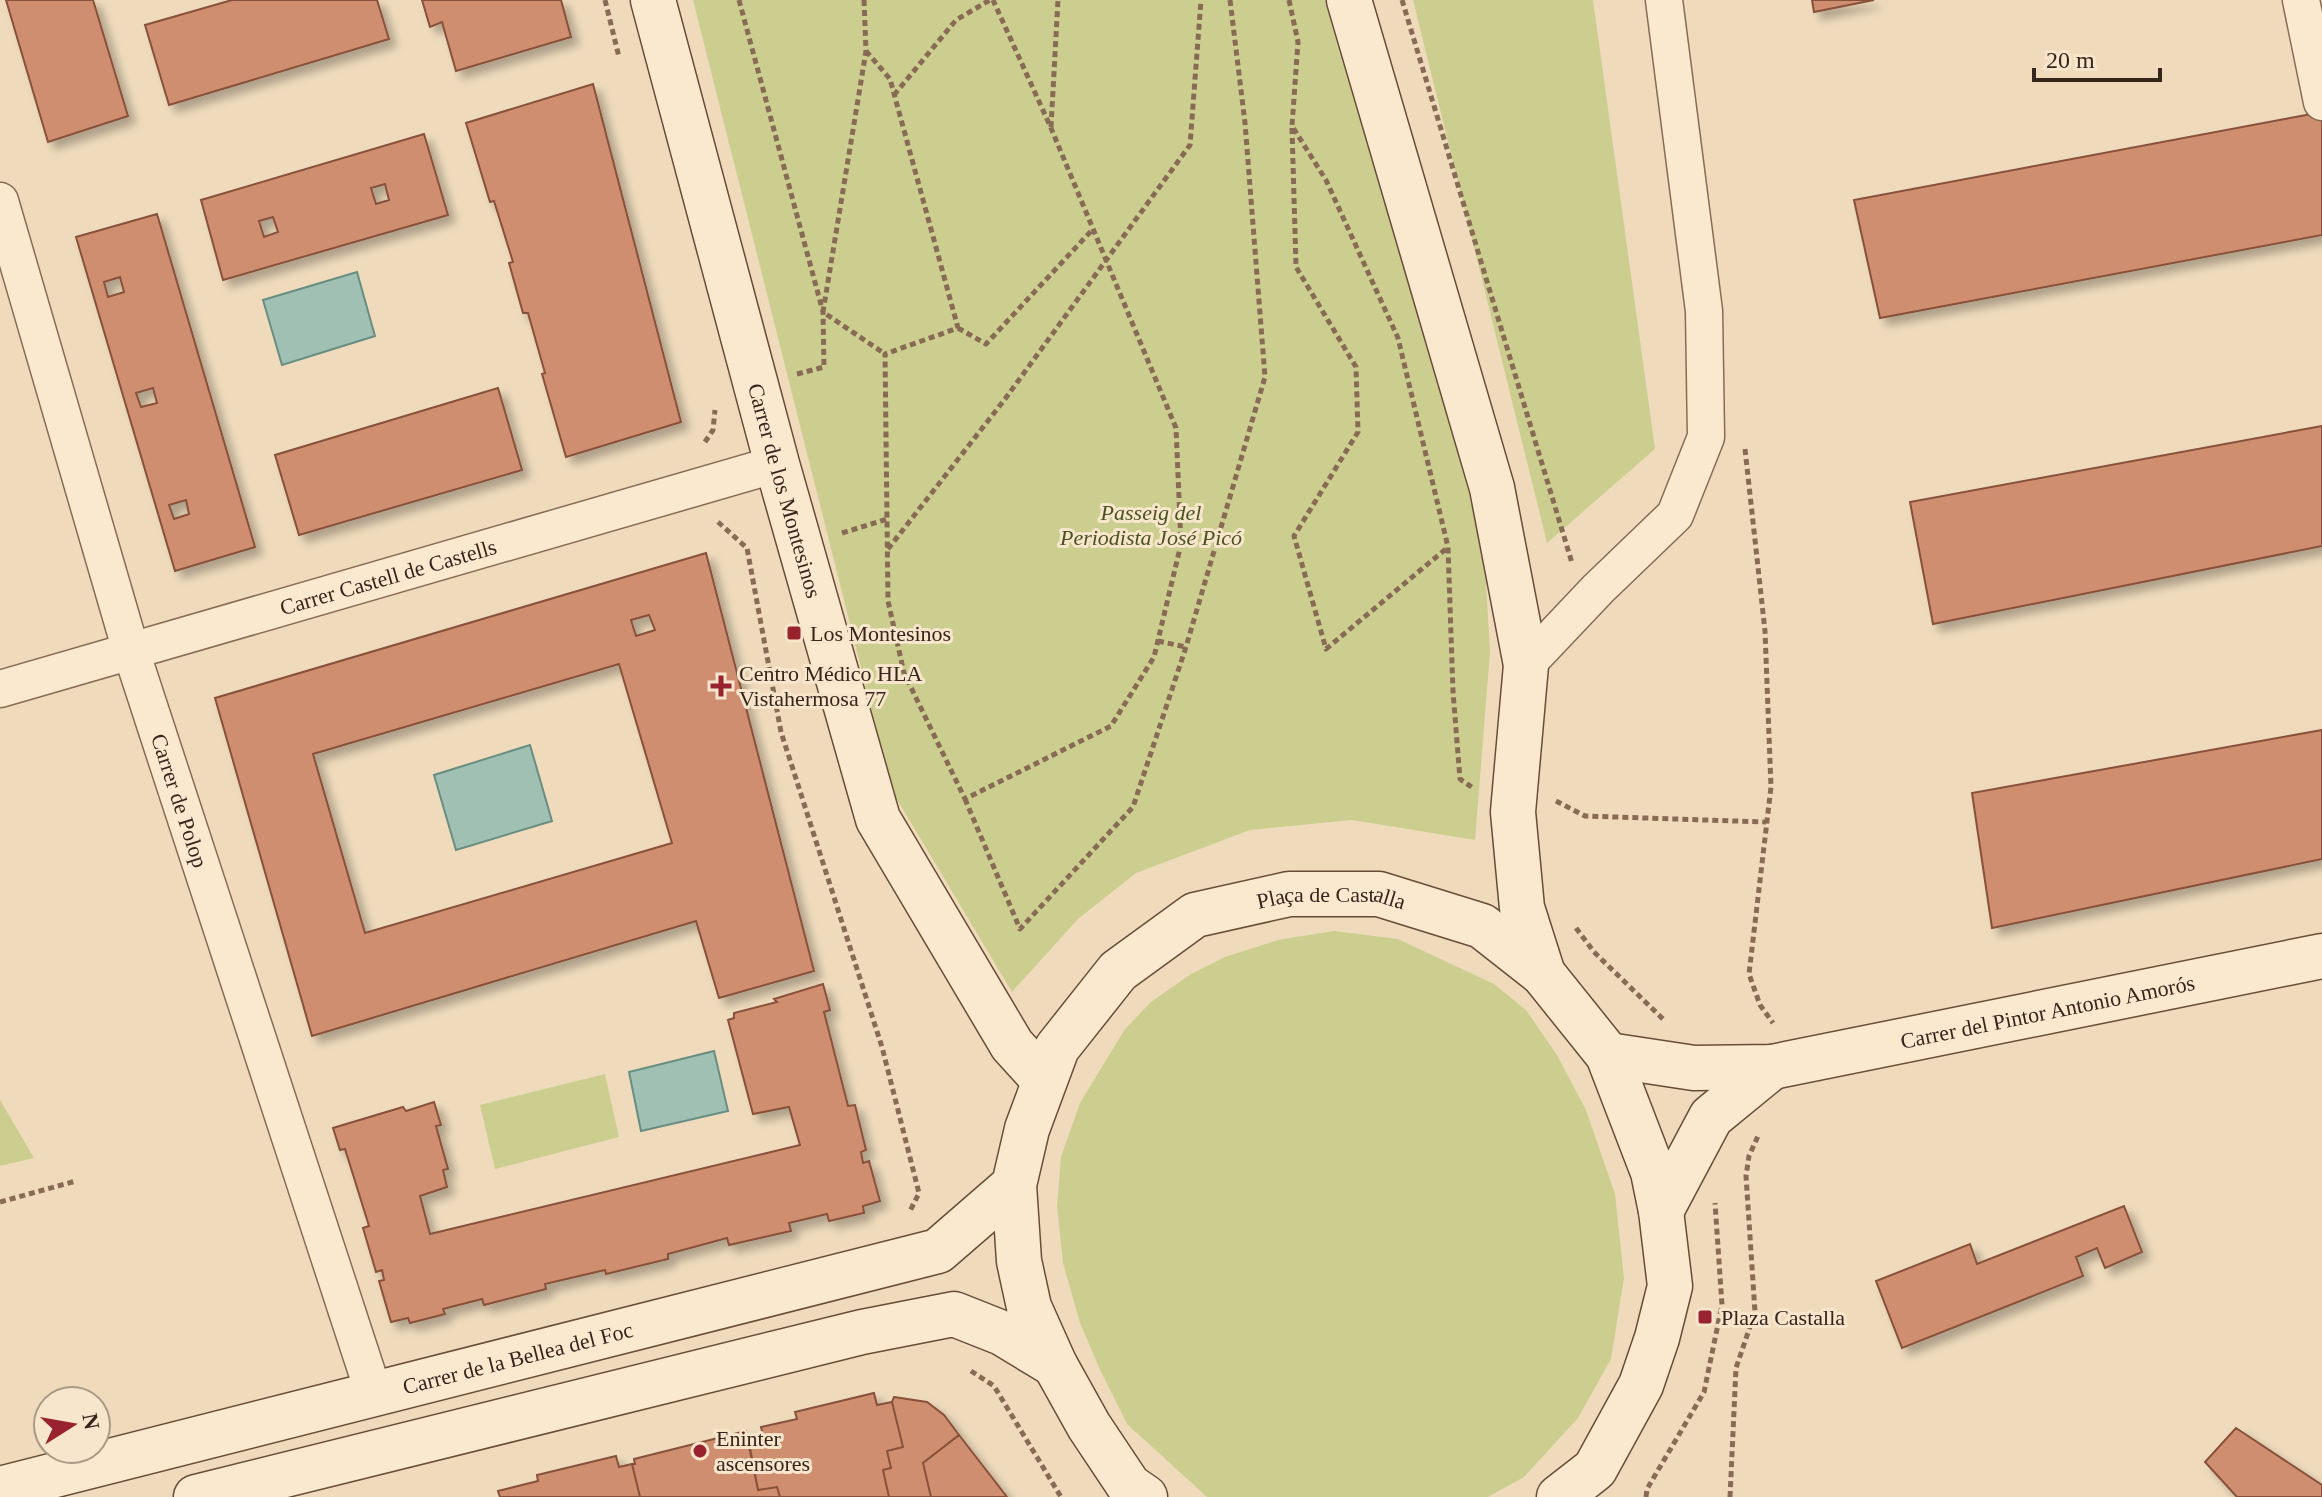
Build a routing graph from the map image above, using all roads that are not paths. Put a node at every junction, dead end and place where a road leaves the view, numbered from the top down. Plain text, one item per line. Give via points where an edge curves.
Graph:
1 (653, 0) edge
2 (1349, 0) edge
3 (1664, 0) edge
4 (2301, 0) edge
5 (2322, 102) edge
6 (0, 201) edge
7 (777, 464) junction
8 (131, 651) junction
9 (1526, 665) junction
10 (0, 689) edge
11 (2322, 956) edge
12 (1543, 974) junction
13 (1608, 1055) junction
14 (1779, 1066) junction
15 (1043, 1079) junction
16 (1014, 1185) junction
17 (1661, 1211) junction
18 (1055, 1365) junction
19 (374, 1394) junction
20 (1594, 1483) edge
21 (0, 1489) edge
22 (1135, 1493) edge
23 (200, 1497) edge
24 (1559, 1497) edge

1 - 7 main road, Carrer de los Montesinos
2 - 9 main road via 1492,488
3 - 9 street via 1704,311 1706,437 1675,515
4 - 5 street
6 - 8 street, Carrer de Polop
7 - 8 street, Carrer Castell de Castells
7 - 15 main road, Carrer de los Montesinos via 878,819 1012,1045
8 - 10 street, Carrer Castell de Castells
8 - 19 street, Carrer de Polop
9 - 12 main road via 1513,812 1522,908
11 - 14 main road, Carrer del Pintor Antonio Amorós
12 - 13 main road, Plaça de Castalla
12 - 15 main road, Plaça de Castalla via 1482,926 1379,894 1289,894 1195,915 1118,971 1057,1048
13 - 14 main road, Carrer del Pintor Antonio Amorós via 1694,1068
13 - 17 main road, Plaça de Castalla via 1653,1172
14 - 17 main road, Carrer del Pintor Antonio Amorós via 1711,1117
15 - 16 main road, Plaça de Castalla
16 - 18 main road, Plaça de Castalla via 1019,1261 1029,1307
16 - 19 main road, Carrer de la Bellea del Foc via 938,1251
17 - 20 main road, Plaça de Castalla via 1670,1286 1641,1385
18 - 22 main road, Plaça de Castalla
18 - 23 main road via 1002,1333 954,1314 862,1332
19 - 21 main road, Carrer de la Bellea del Foc
20 - 24 main road, Plaça de Castalla

